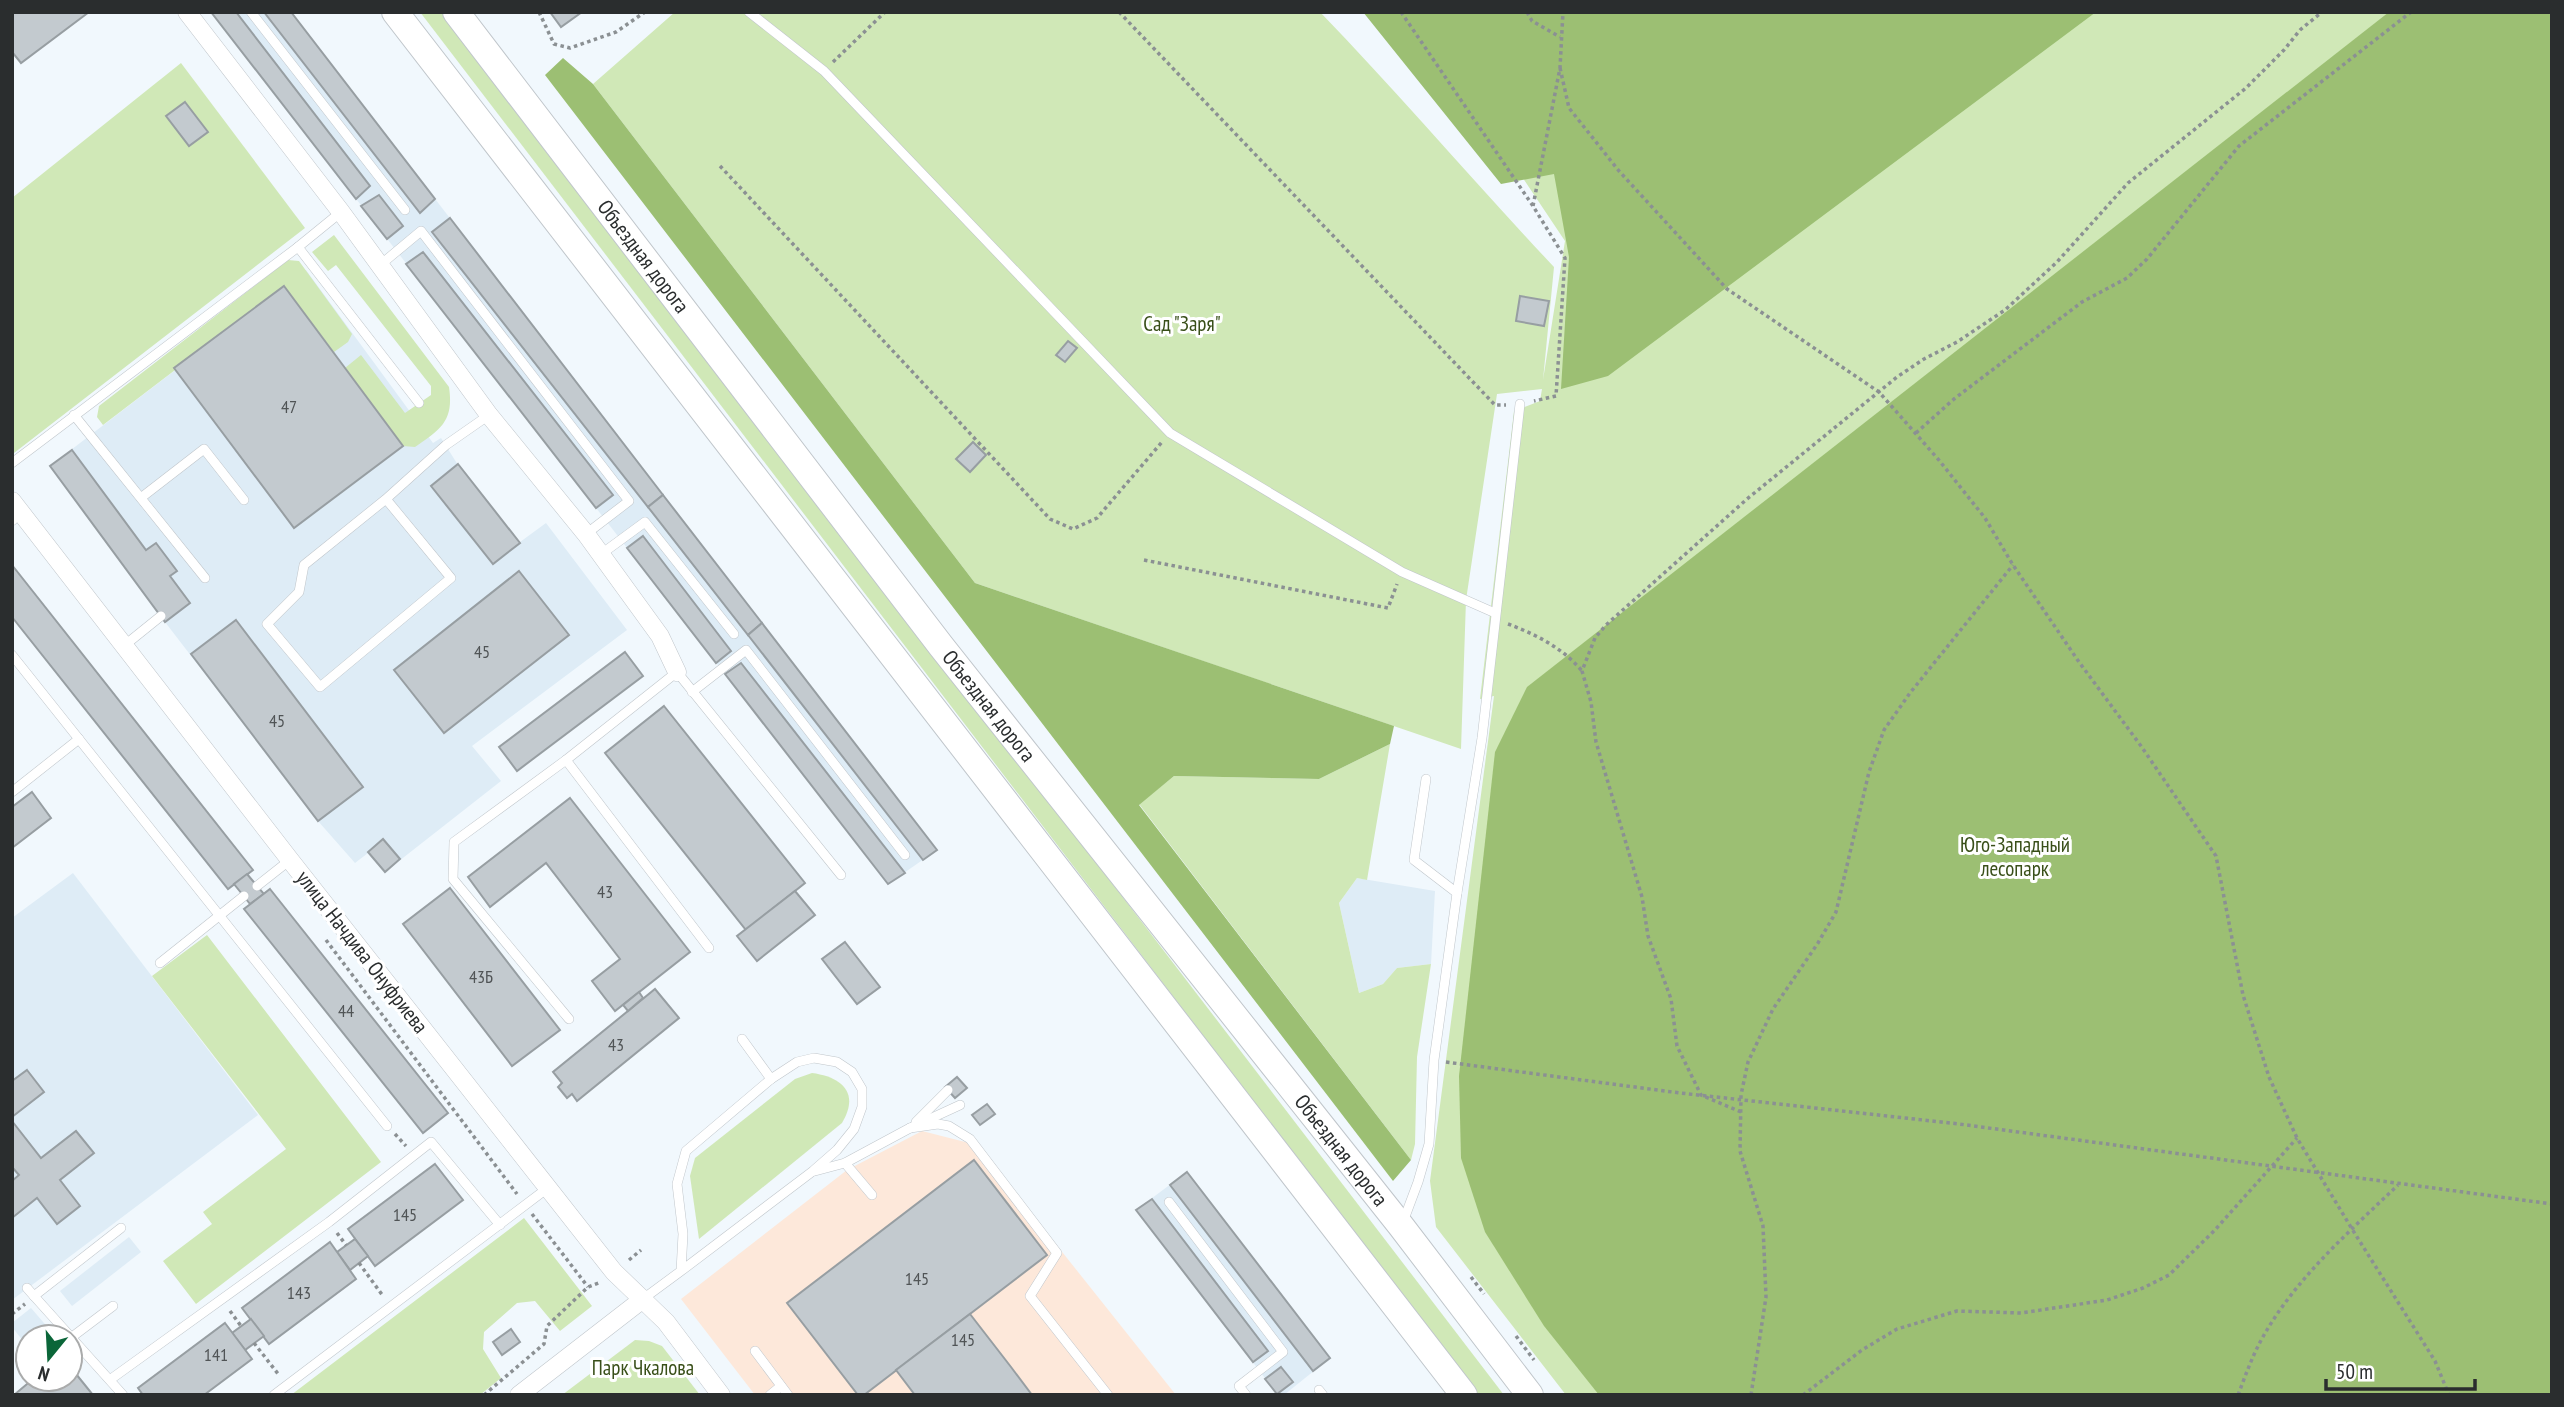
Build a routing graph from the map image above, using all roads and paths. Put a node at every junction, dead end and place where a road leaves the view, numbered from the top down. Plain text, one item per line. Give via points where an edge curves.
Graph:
1 (187, 12) edge
2 (251, 12) edge
3 (395, 12) edge
4 (456, 12) edge
5 (540, 12) edge
6 (645, 12) edge
7 (750, 12) edge
8 (885, 12) edge
9 (1119, 12) edge
10 (1401, 12) edge
11 (1527, 12) edge
12 (1563, 12) edge
13 (2322, 12) edge
14 (2411, 12) edge
15 (1560, 37) junction
16 (1560, 68) junction
17 (824, 71) junction
18 (720, 166) dead end
19 (1533, 206) junction
20 (405, 210) dead end
21 (341, 212) junction
22 (298, 247) junction
23 (379, 266) junction
24 (1879, 392) junction
25 (419, 403) dead end
26 (1520, 404) junction
27 (74, 415) junction
28 (489, 415) junction
29 (1170, 433) junction
30 (1916, 433) junction
31 (12, 463) edge
32 (142, 497) junction
33 (386, 499) junction
34 (12, 500) edge
35 (244, 500) dead end
36 (586, 534) junction
37 (600, 555) junction
38 (1144, 560) dead end
39 (2013, 565) junction
40 (1402, 572) junction
41 (205, 578) dead end
42 (1495, 613) junction
43 (161, 616) dead end
44 (734, 634) dead end
45 (125, 645) junction
46 (12, 655) edge
47 (1582, 671) junction
48 (677, 672) junction
49 (692, 692) junction
50 (79, 738) junction
51 (566, 760) junction
52 (1426, 779) dead end
53 (12, 792) edge
54 (905, 855) dead end
55 (290, 860) junction
56 (841, 875) dead end
57 (257, 886) dead end
58 (1457, 893) junction
59 (244, 896) dead end
60 (220, 916) junction
61 (709, 948) dead end
62 (160, 964) dead end
63 (569, 1019) dead end
64 (742, 1039) dead end
65 (1434, 1060) junction
66 (771, 1079) junction
67 (948, 1090) dead end
68 (1702, 1096) junction
69 (1741, 1100) junction
70 (960, 1105) dead end
71 (1741, 1112) junction
72 (387, 1126) joint
73 (910, 1128) junction
74 (2297, 1138) junction
75 (415, 1156) junction
76 (845, 1163) junction
77 (2269, 1167) junction
78 (813, 1171) junction
79 (2318, 1174) junction
80 (2399, 1184) junction
81 (549, 1187) junction
82 (872, 1195) dead end
83 (1169, 1202) dead end
84 (2552, 1204) edge
85 (525, 1206) junction
86 (500, 1225) junction
87 (1401, 1226) junction
88 (121, 1228) dead end
89 (2352, 1229) junction
90 (359, 1263) dead end
91 (681, 1271) junction
92 (596, 1286) dead end
93 (27, 1287) dead end
94 (588, 1287) junction
95 (34, 1296) junction
96 (643, 1299) junction
97 (222, 1300) junction
98 (113, 1306) dead end
99 (390, 1307) junction
100 (59, 1323) edge
101 (241, 1326) dead end
102 (84, 1328) edge
103 (254, 1343) dead end
104 (84, 1350) edge
105 (755, 1351) dead end
106 (111, 1380) junction
107 (287, 1385) junction
108 (781, 1386) junction
109 (123, 1395) edge
110 (274, 1395) edge
111 (484, 1395) edge
112 (519, 1395) edge
113 (721, 1395) edge
114 (770, 1395) edge
115 (788, 1395) edge
116 (1108, 1395) edge
117 (1246, 1395) edge
118 (1464, 1395) edge
119 (1530, 1395) edge
120 (1751, 1395) edge
121 (1803, 1395) edge
122 (2238, 1395) edge
123 (2449, 1395) edge

1 - 21 street
2 - 20 lane
3 - 118 main road
4 - 87 main road, Объездная дорога via 940,646
5 - 6 path via 554,44 570,48 616,32
7 - 17 lane
8 - 17 path
9 - 26 path via 1495,405
10 - 19 path
11 - 15 path via 1532,21
12 - 15 path
13 - 24 path via 2246,88 2128,183 2057,262 2006,310
14 - 30 path via 2239,146 2127,278 2082,302
15 - 16 path
16 - 19 path
16 - 24 path via 1569,108 1619,171 1727,289
17 - 29 lane
18 - 29 path via 1050,519 1073,529 1097,518
19 - 26 path via 1565,258 1556,396
21 - 22 lane
21 - 23 street
22 - 25 lane
22 - 27 lane
23 - 28 street
23 - 36 lane via 421,231 629,501
24 - 30 path
24 - 47 path via 1747,499 1606,625 1591,645
26 - 42 lane
27 - 31 lane
27 - 32 lane
28 - 33 lane via 446,445
28 - 36 street
29 - 40 lane
30 - 39 path via 1984,518
32 - 35 lane via 204,449
32 - 41 lane
33 - 33 lane via 304,565 299,592 267,624 320,687 451,578
34 - 45 street, улица Начдива Онуфриева
36 - 37 street
37 - 44 lane via 645,523
37 - 48 street via 660,636
38 - 40 path via 1388,608
39 - 69 path via 1884,730 1869,772 1836,912 1761,1030 1748,1062
39 - 74 path via 2216,856 2242,995 2269,1077
40 - 42 lane
42 - 47 path via 1508,625 1568,655
42 - 58 lane via 1482,738
43 - 45 lane
45 - 55 street, улица Начдива Онуфриева
46 - 50 lane
47 - 68 path via 1596,741 1642,897 1648,936 1671,999 1677,1046
48 - 49 lane
48 - 51 lane
49 - 54 lane via 746,650
49 - 56 lane
50 - 53 lane
50 - 60 lane
51 - 61 lane
51 - 63 lane via 454,842 453,879
52 - 58 lane via 1414,860
55 - 57 lane
55 - 81 street, улица Начдива Онуфриева
58 - 65 lane
59 - 60 lane
60 - 62 lane
60 - 72 lane
64 - 66 lane
65 - 68 path
65 - 87 lane via 1429,1144
66 - 78 lane via 797,1062 814,1058 837,1062 852,1072 862,1089 862,1107 854,1129
66 - 91 lane via 686,1151 677,1184 683,1234
67 - 73 lane
68 - 69 path
68 - 71 path
69 - 71 path
69 - 77 path via 1959,1124
70 - 73 lane
71 - 120 path via 1740,1151 1763,1226 1766,1297
72 - 75 path
73 - 76 lane
73 - 116 lane via 949,1126 970,1139 1057,1254 1030,1296
74 - 77 path
74 - 79 path
75 - 86 lane via 431,1142
75 - 97 lane
76 - 78 lane
76 - 82 lane
77 - 79 path
77 - 121 path via 2169,1275 2143,1288 2070,1307 1956,1311 1927,1319 1897,1329 1862,1350
78 - 91 lane
79 - 80 path
79 - 89 path
80 - 84 path
80 - 89 path
81 - 85 lane
81 - 96 street, улица Начдива Онуфриева via 614,1272
83 - 117 lane via 1283,1352 1239,1386
85 - 86 lane
85 - 94 path
86 - 99 lane
87 - 119 main road, Объездная дорога
88 - 95 lane
89 - 122 path via 2276,1317 2248,1366
89 - 123 path via 2435,1361
90 - 99 path
91 - 96 lane
92 - 94 path
93 - 95 lane
94 - 111 path via 547,1326 544,1344
95 - 100 lane
96 - 112 street
96 - 113 street, улица Начдива Онуфриева
97 - 101 path
97 - 106 lane
98 - 102 lane
99 - 107 lane
103 - 107 path
104 - 106 lane
105 - 108 lane
106 - 109 lane
107 - 110 lane
108 - 114 lane
108 - 115 lane

